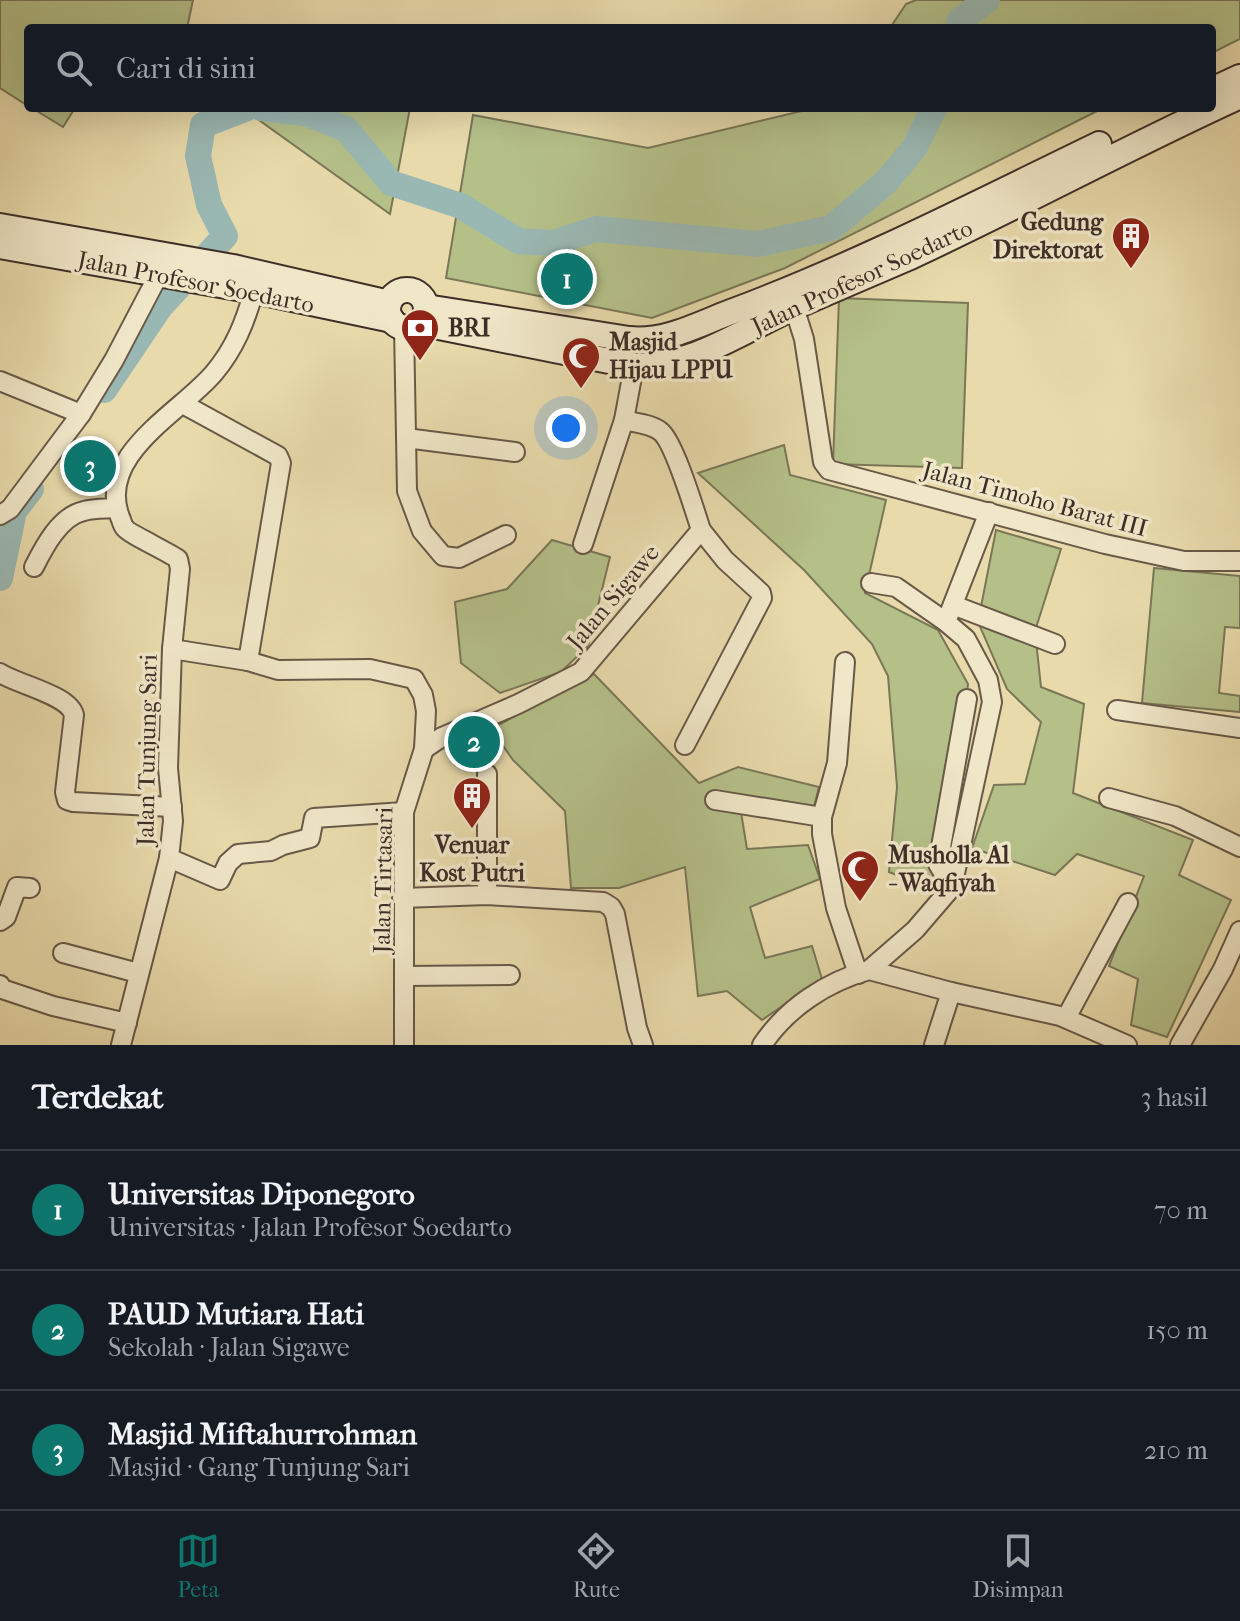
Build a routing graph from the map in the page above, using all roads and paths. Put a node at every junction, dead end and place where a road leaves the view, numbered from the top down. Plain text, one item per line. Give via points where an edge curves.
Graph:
1 (1240, 77) edge
2 (1216, 88) edge
3 (1240, 96) edge
4 (1216, 107) edge
5 (1166, 112) edge
6 (1205, 112) edge
7 (0, 226) edge
8 (0, 246) edge
9 (172, 270) junction
10 (224, 276) junction
11 (254, 291) junction
12 (794, 307) junction
13 (406, 316) junction
14 (642, 341) junction
15 (634, 366) junction
16 (0, 381) edge
17 (183, 404) junction
18 (81, 414) junction
19 (624, 420) junction
20 (406, 438) junction
21 (515, 452) dead end
22 (117, 508) junction
23 (989, 512) junction
24 (0, 515) edge
25 (701, 530) junction
26 (506, 535) dead end
27 (583, 544) dead end
28 (1240, 561) edge
29 (34, 567) dead end
30 (871, 583) dead end
31 (950, 614) junction
32 (1055, 644) dead end
33 (172, 649) junction
34 (248, 661) junction
35 (845, 662) dead end
36 (0, 673) edge
37 (967, 699) dead end
38 (1117, 710) dead end
39 (1240, 728) edge
40 (685, 745) dead end
41 (424, 749) junction
42 (487, 774) dead end
43 (1109, 798) dead end
44 (715, 800) dead end
45 (172, 807) junction
46 (404, 812) junction
47 (822, 817) junction
48 (1240, 847) edge
49 (169, 858) junction
50 (952, 887) junction
51 (30, 888) dead end
52 (487, 895) junction
53 (402, 898) junction
54 (1128, 903) dead end
55 (0, 921) edge
56 (1240, 931) edge
57 (63, 953) dead end
58 (1232, 971) edge
59 (864, 972) junction
60 (138, 973) junction
61 (0, 974) edge
62 (510, 975) dead end
63 (405, 976) junction
64 (0, 982) edge
65 (951, 992) junction
66 (1066, 1018) junction
67 (127, 1023) junction
68 (121, 1045) edge
69 (404, 1045) edge
70 (643, 1045) edge
71 (762, 1045) edge
72 (934, 1045) edge
73 (1127, 1045) edge
74 (1180, 1045) edge

1 - 2 street
3 - 4 street, Jalan Profesor Soedarto
5 - 14 street, Jalan Profesor Soedarto via 781,294
6 - 12 street, Jalan Profesor Soedarto via 909,257
7 - 9 street, Jalan Profesor Soedarto
8 - 9 street, Jalan Profesor Soedarto
9 - 10 street, Jalan Profesor Soedarto
9 - 18 street
10 - 11 street, Jalan Profesor Soedarto
10 - 13 street, Jalan Profesor Soedarto
11 - 13 street, Jalan Profesor Soedarto
11 - 17 street via 236,342
12 - 15 street, Jalan Profesor Soedarto via 695,355 661,366
12 - 23 street, Jalan Timoho Barat III via 823,462 829,470
13 - 14 street, Jalan Profesor Soedarto
13 - 15 street, Jalan Profesor Soedarto
13 - 20 street
14 - 15 street
15 - 19 street
16 - 18 street
17 - 22 street via 157,423 118,475
17 - 34 street via 278,456 281,463
18 - 24 street via 10,509
19 - 25 street via 665,436
19 - 27 street
20 - 21 street
20 - 26 street via 407,491 422,531 443,556 459,558
22 - 29 street via 75,514 50,539
22 - 33 street, Jalan Tunjung Sari via 125,529 178,559
23 - 28 street, Jalan Timoho Barat III via 1184,561
23 - 31 street
25 - 40 street via 762,598
25 - 41 street, Jalan Sigawe via 581,672
30 - 31 street via 896,587
31 - 32 street
31 - 50 street via 988,680 992,702
33 - 34 street, Jalan Tirtasari
33 - 45 street, Jalan Tunjung Sari
34 - 41 street, Jalan Tirtasari via 278,670 370,669 414,679 426,711
35 - 47 street via 837,763
36 - 45 street via 73,709 67,800
37 - 50 street via 938,864
38 - 39 street
41 - 46 street, Jalan Tirtasari
42 - 52 street
43 - 48 street via 1175,816
44 - 47 street
45 - 49 street, Jalan Tunjung Sari
46 - 49 street via 319,816 311,822 310,838 271,851 238,854 220,880
46 - 53 street, Jalan Tirtasari
47 - 59 street via 836,908
49 - 60 street, Jalan Tunjung Sari
50 - 59 street via 915,930
51 - 55 street via 17,887
52 - 53 street
52 - 70 street via 603,902 611,907
53 - 63 street, Jalan Tirtasari
54 - 66 street
56 - 58 street
57 - 60 street
58 - 74 street
59 - 65 street
59 - 71 street via 798,1005
60 - 67 street, Jalan Tunjung Sari
61 - 64 street
62 - 63 street
63 - 69 street, Jalan Tirtasari
64 - 67 street via 2,989 53,1006
65 - 66 street
65 - 72 street
66 - 73 street
67 - 68 street, Jalan Tunjung Sari

